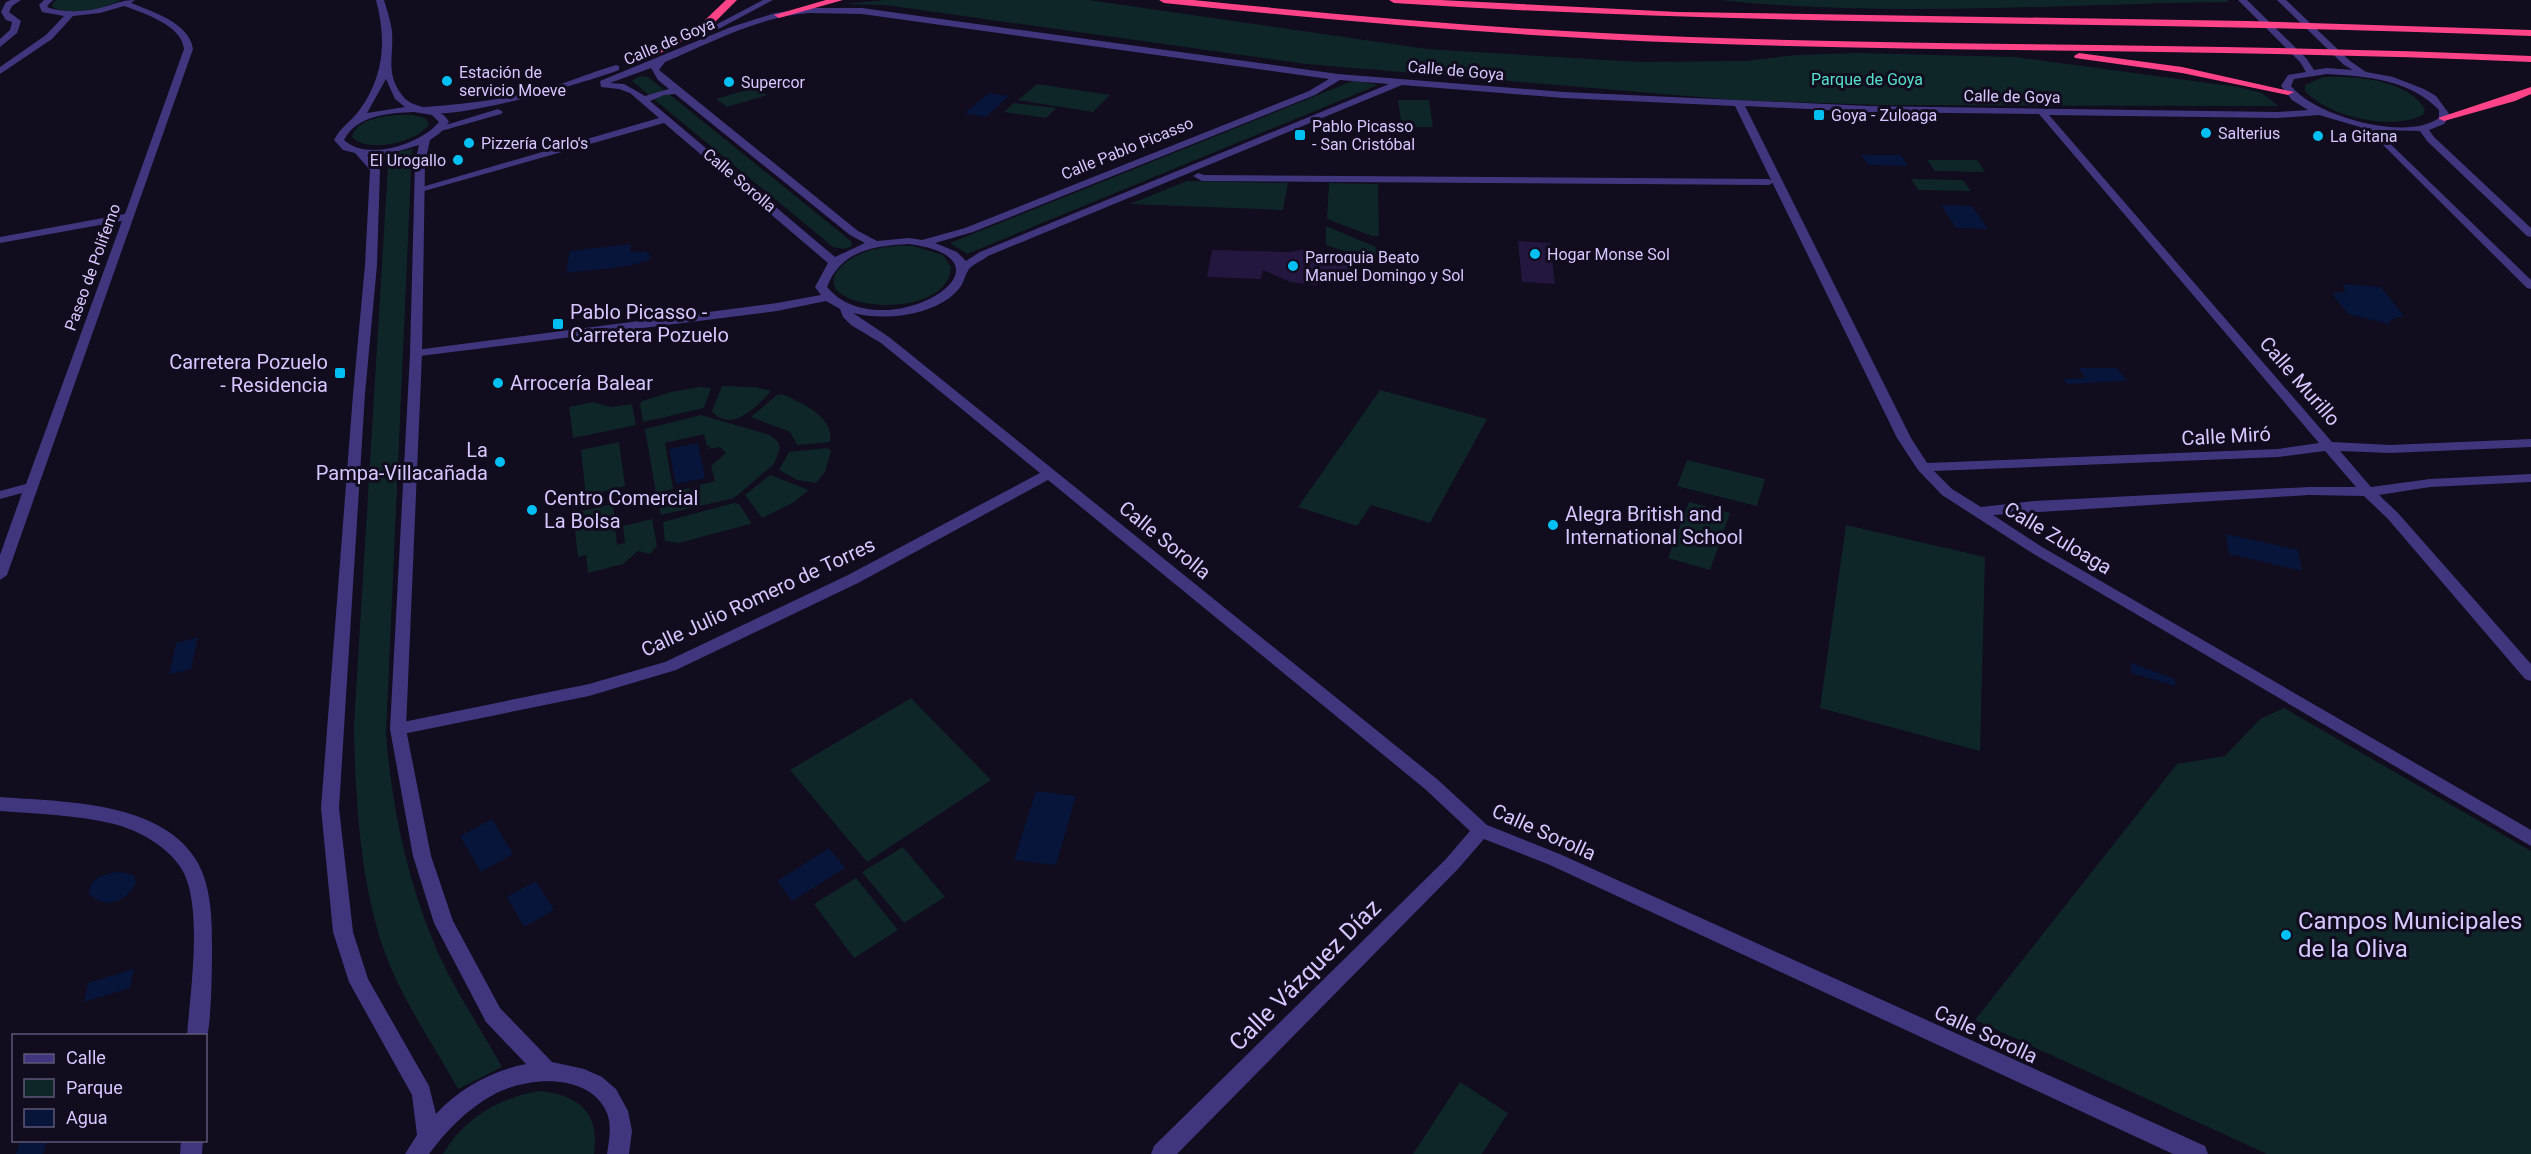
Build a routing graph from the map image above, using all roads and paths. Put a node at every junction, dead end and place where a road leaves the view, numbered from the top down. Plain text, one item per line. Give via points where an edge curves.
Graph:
1 (4, 0) edge
2 (17, 0) edge
3 (48, 0) edge
4 (380, 0) edge
5 (732, 0) edge
6 (769, 0) edge
7 (838, 0) edge
8 (1164, 0) edge
9 (1254, 0) edge
10 (1394, 0) edge
11 (2244, 1) edge
12 (0, 2) edge
13 (127, 2) edge
14 (1274, 2) junction
15 (2283, 2) edge
16 (71, 14) junction
17 (778, 15) junction
18 (1724, 18) junction
19 (2531, 22) edge
20 (2531, 33) edge
21 (702, 34) junction
22 (1565, 34) junction
23 (2220, 37) dead end
24 (2267, 38) dead end
25 (2338, 39) dead end
26 (0, 44) edge
27 (2464, 44) dead end
28 (1976, 45) junction
29 (2531, 48) edge
30 (646, 56) junction
31 (2531, 59) edge
32 (661, 62) junction
33 (386, 69) junction
34 (2310, 71) junction
35 (0, 72) edge
36 (2367, 75) junction
37 (1338, 77) junction
38 (1404, 81) junction
39 (600, 83) junction
40 (2531, 90) edge
41 (677, 91) junction
42 (2288, 92) junction
43 (644, 100) junction
44 (1738, 104) junction
45 (414, 109) junction
46 (425, 110) junction
47 (2042, 111) junction
48 (2320, 112) junction
49 (2444, 118) junction
50 (667, 119) junction
51 (355, 123) junction
52 (2360, 124) junction
53 (441, 128) junction
54 (2423, 128) junction
55 (425, 139) junction
56 (358, 151) junction
57 (1198, 176) dead end
58 (1769, 182) dead end
59 (420, 189) junction
60 (127, 218) junction
61 (2531, 234) edge
62 (0, 240) edge
63 (925, 242) junction
64 (874, 244) junction
65 (834, 262) junction
66 (963, 268) junction
67 (2531, 286) edge
68 (826, 297) junction
69 (846, 309) junction
70 (897, 311) junction
71 (880, 337) junction
72 (416, 354) junction
73 (2531, 443) edge
74 (2331, 446) junction
75 (1923, 467) junction
76 (1049, 474) junction
77 (2531, 478) edge
78 (30, 487) junction
79 (2368, 492) junction
80 (0, 495) edge
81 (1978, 512) junction
82 (0, 575) edge
83 (2531, 675) edge
84 (398, 729) junction
85 (0, 804) edge
86 (1481, 830) junction
87 (2531, 839) edge
88 (197, 1034) edge
89 (546, 1070) junction
90 (422, 1145) edge
91 (620, 1152) edge
92 (1162, 1154) edge
93 (2197, 1154) edge

1 - 12 street
2 - 26 street via 5,12 17,21 14,31
3 - 16 street via 43,5 45,10
4 - 33 street via 388,36
5 - 30 highway via 708,23
6 - 21 street
7 - 17 highway
8 - 22 highway via 1380,23
9 - 14 highway
10 - 18 highway
11 - 34 street
13 - 16 street
13 - 60 street, Paseo de Polifemo via 184,35 188,44 187,56
14 - 22 highway via 1330,13
14 - 23 highway via 1509,21 1692,30
15 - 36 street via 2347,63
16 - 35 street via 49,37
17 - 32 street, Calle de Goya via 716,36
17 - 37 street, Calle de Goya via 862,11
18 - 19 highway via 2213,12
18 - 20 highway via 2227,23
21 - 30 street
21 - 39 street
22 - 28 highway
24 - 25 highway
27 - 29 highway
28 - 31 highway via 2308,49
28 - 42 highway via 2182,70
30 - 46 street via 575,83 511,100
32 - 39 street, Calle de Goya
32 - 41 street, Calle Sorolla via 654,70
33 - 45 street via 398,97
33 - 51 street via 371,104
34 - 36 street
34 - 42 street via 2291,77 2287,81
36 - 49 street via 2426,94 2440,105
37 - 38 street, Calle de Goya
37 - 63 street, Calle Pablo Picasso via 1312,93 962,232
38 - 44 street, Calle de Goya
38 - 66 street via 984,254
39 - 43 street, Calle Sorolla via 621,86
39 - 53 street
40 - 49 highway
41 - 43 street
41 - 64 street, Calle Sorolla via 854,233
42 - 48 street
43 - 50 street, Calle Sorolla
44 - 47 street, Calle de Goya via 1868,110
44 - 75 street, Calle Zuloaga via 1904,438
45 - 46 street
45 - 51 street via 383,113
46 - 53 street via 442,117
47 - 48 street, Calle de Goya via 2278,115
47 - 74 street, Calle Murillo
48 - 52 street
49 - 54 street
50 - 59 street
50 - 65 street, Calle Sorolla
51 - 56 street via 340,134 339,140 341,145
52 - 54 street
52 - 67 street via 2381,138
53 - 55 street
54 - 61 street
55 - 56 street via 392,149
55 - 59 street
56 - 90 street via 375,170 371,265 330,808 343,932 359,982 422,1093
57 - 58 street
59 - 72 street
60 - 62 street
60 - 78 street, Paseo de Polifemo
63 - 64 street
63 - 66 street via 957,256
64 - 65 street
65 - 68 street via 823,277 821,287
66 - 70 street via 960,280 949,292 931,303
68 - 69 street
68 - 72 street via 765,309
69 - 70 street via 865,313
69 - 71 street, Calle Sorolla via 855,322
70 - 71 street
71 - 76 street, Calle Sorolla
72 - 84 street
73 - 74 street, Calle Miró via 2390,449
74 - 75 street, Calle Miró via 2278,453
74 - 79 street, Calle Murillo
75 - 81 street, Calle Zuloaga via 1947,492
76 - 84 street, Calle Julio Romero de Torres via 853,579 670,666 589,690
76 - 86 street, Calle Sorolla via 1431,784
77 - 79 street via 2430,483
78 - 80 street
78 - 82 street, Paseo de Polifemo
79 - 81 street via 2297,492
79 - 83 street, Calle Murillo
81 - 87 street, Calle Zuloaga
84 - 89 street via 422,855 444,923 493,1015
85 - 88 street via 128,820 179,851 192,869 201,910
86 - 92 street, Calle Vázquez Díaz via 1443,873
86 - 93 street, Calle Sorolla via 1556,860
89 - 90 street via 515,1076 483,1089 454,1110
89 - 91 street via 573,1073 595,1082 611,1098 620,1120

